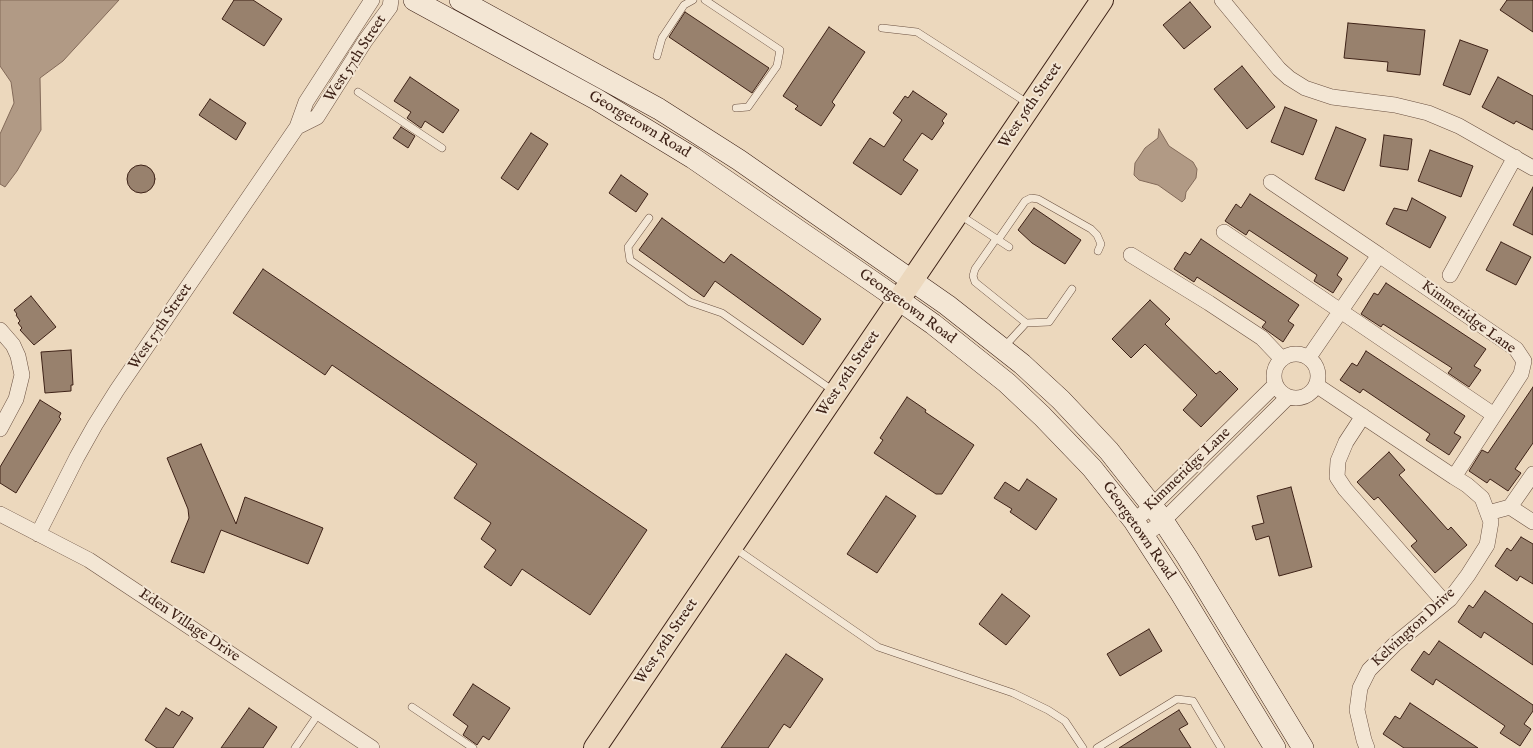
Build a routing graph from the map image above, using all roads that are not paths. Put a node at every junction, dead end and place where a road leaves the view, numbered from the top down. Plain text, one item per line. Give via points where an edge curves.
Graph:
1 (372, 0) edge
2 (391, 0) edge
3 (414, 0) edge
4 (460, 0) edge
5 (693, 0) edge
6 (705, 0) edge
7 (1102, 0) edge
8 (1222, 0) edge
9 (882, 28) dead end
10 (657, 56) dead end
11 (358, 92) dead end
12 (1031, 105) junction
13 (736, 108) dead end
14 (297, 128) junction
15 (442, 148) dead end
16 (1515, 157) junction
17 (1533, 168) edge
18 (1271, 182) dead end
19 (958, 214) junction
20 (649, 218) dead end
21 (1224, 232) dead end
22 (997, 240) junction
23 (1009, 247) dead end
24 (1098, 251) dead end
25 (1131, 255) dead end
26 (1379, 255) junction
27 (1450, 275) dead end
28 (913, 280) junction
29 (1072, 289) dead end
30 (899, 300) junction
31 (1340, 311) junction
32 (1026, 323) junction
33 (0, 330) edge
34 (1002, 348) junction
35 (1309, 357) junction
36 (1282, 358) junction
37 (1275, 385) junction
38 (1316, 385) junction
39 (837, 393) junction
40 (1288, 397) junction
41 (1494, 415) junction
42 (1363, 416) junction
43 (0, 429) edge
44 (1533, 474) edge
45 (1454, 477) junction
46 (1510, 507) junction
47 (1488, 513) junction
48 (0, 514) edge
49 (1158, 514) junction
50 (1533, 522) edge
51 (1139, 529) junction
52 (38, 534) junction
53 (733, 547) junction
54 (1444, 603) junction
55 (412, 707) dead end
56 (319, 713) junction
57 (295, 748) edge
58 (372, 748) edge
59 (473, 748) edge
60 (595, 748) edge
61 (1083, 748) edge
62 (1097, 748) edge
63 (1221, 748) edge
64 (1275, 748) edge
65 (1303, 748) edge
66 (1367, 748) edge

1 - 14 street, West 57th Street via 306,102
2 - 14 street, West 57th Street via 390,7 365,41 317,117
3 - 30 main road, Georgetown Road via 596,100 693,158
4 - 28 main road, Georgetown Road via 659,109 744,163
5 - 10 lane via 684,5 662,38
6 - 13 lane via 780,50 777,66 748,106
7 - 12 main road, West 56th Street
8 - 16 street via 1279,69 1305,88 1332,97 1395,105 1428,113 1459,126
9 - 12 lane via 917,32
11 - 15 lane
12 - 19 main road, West 56th Street
14 - 52 street, West 57th Street via 106,408 77,457
16 - 17 street
16 - 27 street
18 - 26 street, Kimmeridge Lane
19 - 22 lane
19 - 28 main road, West 56th Street
20 - 39 lane via 628,247 630,260 690,302 722,313
21 - 31 street
22 - 23 lane
22 - 24 lane via 1025,201 1031,198 1038,199 1091,229 1101,244
22 - 32 lane via 975,269 975,282
25 - 36 street via 1262,338
26 - 31 street
26 - 41 street, Kimmeridge Lane via 1516,348 1524,361 1521,374
28 - 30 main road, West 56th Street
28 - 34 main road, Georgetown Road
29 - 32 lane via 1049,322
30 - 39 main road, West 56th Street
30 - 51 main road, Georgetown Road via 974,356 1025,400 1092,468
31 - 35 street
31 - 41 street
32 - 34 lane
33 - 43 street via 13,345 22,375 16,399
34 - 49 main road, Georgetown Road via 1061,400 1122,468
35 - 36 street via 1295,353
35 - 38 street via 1317,369
36 - 37 street via 1274,370
37 - 40 street
37 - 49 street, Kimmeridge Lane
38 - 40 street via 1301,398
38 - 42 street
39 - 53 main road, West 56th Street
40 - 49 street, Kimmeridge Lane
41 - 45 street, Kimmeridge Lane
42 - 45 street
42 - 54 street via 1346,442 1338,461 1337,477
44 - 46 street
45 - 47 street, Kelvington Drive via 1482,498
46 - 47 street
46 - 50 street
47 - 54 street, Kelvington Drive via 1491,522 1487,545 1468,575
48 - 52 street, Eden Village Drive
49 - 51 street, Kimmeridge Lane
49 - 65 main road, Georgetown Road via 1187,557
51 - 64 main road, Georgetown Road
52 - 56 street, Eden Village Drive via 88,560
53 - 60 main road, West 56th Street
53 - 61 lane via 878,647 1013,693 1048,710 1065,721
54 - 66 street, Kelvington Drive via 1369,670 1360,688 1357,710
55 - 59 lane
56 - 57 lane
56 - 58 street, Eden Village Drive
62 - 63 lane via 1177,699 1193,701

